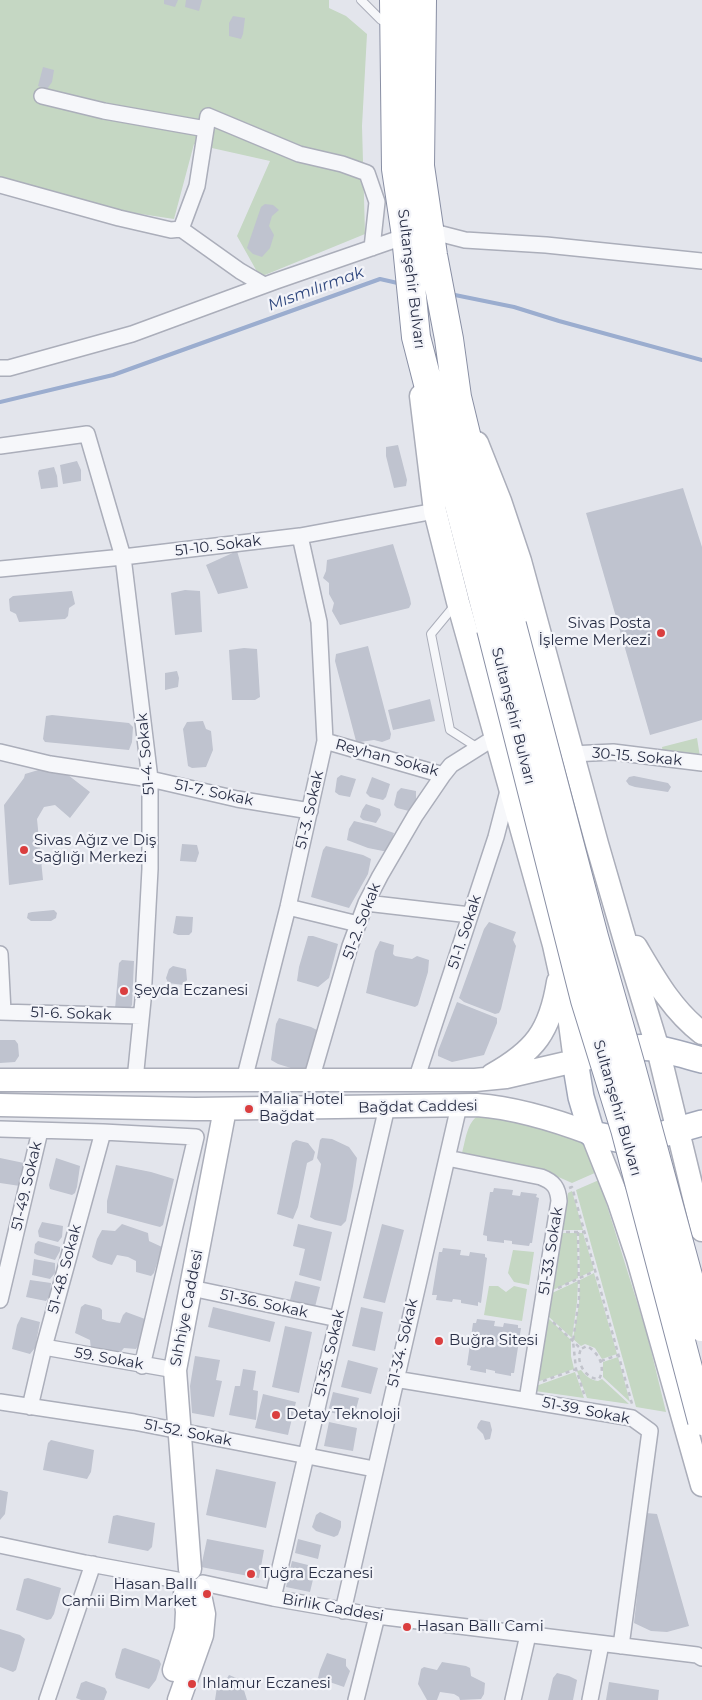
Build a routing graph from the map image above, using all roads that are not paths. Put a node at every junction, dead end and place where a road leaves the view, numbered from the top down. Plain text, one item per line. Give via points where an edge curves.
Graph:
1 (361, 0) edge
2 (422, 0) edge
3 (385, 7) edge
4 (42, 96) dead end
5 (206, 129) junction
6 (0, 185) edge
7 (181, 229) junction
8 (420, 244) junction
9 (372, 248) junction
10 (702, 262) edge
11 (264, 285) junction
12 (416, 337) junction
13 (0, 368) edge
14 (457, 397) junction
15 (0, 446) edge
16 (435, 511) junction
17 (300, 536) junction
18 (123, 557) junction
19 (0, 569) edge
20 (458, 602) junction
21 (501, 627) junction
22 (497, 736) junction
23 (326, 741) junction
24 (478, 748) junction
25 (0, 752) edge
26 (571, 754) junction
27 (702, 763) edge
28 (444, 775) junction
29 (150, 779) junction
30 (510, 783) junction
31 (310, 811) junction
32 (366, 903) junction
33 (288, 906) junction
34 (470, 915) junction
35 (618, 919) junction
36 (358, 924) junction
37 (0, 954) edge
38 (560, 968) junction
39 (2, 1012) edge
40 (141, 1016) junction
41 (702, 1033) edge
42 (658, 1049) junction
43 (702, 1060) edge
44 (575, 1061) junction
45 (485, 1079) junction
46 (0, 1080) edge
47 (135, 1080) junction
48 (244, 1080) junction
49 (311, 1080) junction
50 (416, 1080) junction
51 (0, 1105) edge
52 (459, 1106) junction
53 (387, 1107) junction
54 (225, 1109) junction
55 (702, 1123) edge
56 (0, 1129) edge
57 (678, 1130) junction
58 (40, 1131) junction
59 (103, 1132) junction
60 (592, 1134) junction
61 (446, 1158) junction
62 (702, 1176) edge
63 (695, 1197) junction
64 (702, 1230) edge
65 (191, 1288) junction
66 (0, 1300) edge
67 (338, 1319) junction
68 (702, 1327) edge
69 (44, 1347) junction
70 (142, 1366) junction
71 (175, 1370) junction
72 (395, 1379) junction
73 (528, 1393) junction
74 (0, 1402) edge
75 (30, 1407) junction
76 (702, 1421) edge
77 (178, 1431) junction
78 (306, 1456) junction
79 (374, 1469) junction
80 (702, 1485) edge
81 (0, 1545) edge
82 (93, 1564) junction
83 (191, 1583) junction
84 (273, 1598) junction
85 (343, 1611) junction
86 (377, 1616) junction
87 (528, 1635) junction
88 (601, 1644) junction
89 (621, 1646) junction
90 (702, 1658) edge
91 (47, 1700) edge
92 (164, 1700) edge
93 (179, 1700) edge
94 (356, 1700) edge
95 (513, 1700) edge
96 (590, 1700) edge

1 - 3 lane
2 - 8 highway, Sultanşehir Bulvarı
3 - 8 highway, Sultanşehir Bulvarı via 395,91 396,169
4 - 5 street
5 - 7 street via 197,186
5 - 9 street via 208,116 299,154 366,173 378,202
6 - 7 street via 119,218 171,230
7 - 11 street via 240,272
8 - 9 street
8 - 10 street via 465,240 546,245
8 - 12 highway, Sultanşehir Bulvarı
8 - 14 highway, Sultanşehir Bulvarı via 449,339
9 - 11 street
11 - 13 street via 132,334
12 - 16 main road
12 - 21 highway, Sultanşehir Bulvarı
14 - 21 highway, Sultanşehir Bulvarı
14 - 26 main road via 484,458 520,562
15 - 18 street, 51-4. Sokak via 86,434
16 - 17 street, 51-10. Sokak
16 - 20 main road
17 - 18 street, 51-10. Sokak
17 - 23 street, 51-3. Sokak via 319,622
18 - 19 street, 51-10. Sokak
18 - 29 street, 51-4. Sokak
20 - 22 main road
20 - 24 lane via 431,634 450,730
21 - 68 highway, Sultanşehir Bulvarı, bridge via 594,937
21 - 76 highway, Sultanşehir Bulvarı, bridge via 585,1000 625,1129
22 - 24 street, Reyhan Sokak
22 - 30 main road
23 - 28 street, Reyhan Sokak
23 - 31 street, 51-3. Sokak
24 - 28 street, Reyhan Sokak via 451,765
25 - 29 street, 51-7. Sokak via 50,764
26 - 27 street, 30-15. Sokak via 612,752
26 - 35 main road
28 - 32 street, 51-2. Sokak via 415,816
29 - 31 street, 51-7. Sokak via 237,799
29 - 40 street, 51-4. Sokak via 150,869
30 - 34 street, 51-1. Sokak
30 - 38 main road
31 - 33 street, 51-3. Sokak
32 - 34 street
32 - 36 street, 51-2. Sokak
33 - 36 street
33 - 48 street, 51-3. Sokak
34 - 50 street, 51-1. Sokak
35 - 41 main road via 663,993
35 - 42 main road
36 - 49 street, 51-2. Sokak
37 - 39 street
38 - 44 main road
38 - 45 main road via 552,1013 544,1030 514,1062
39 - 40 street, 51-6. Sokak
40 - 47 street, 51-4. Sokak
42 - 43 main road
42 - 44 main road via 614,1049
42 - 57 main road
44 - 45 main road, Bağdat Caddesi
44 - 60 main road
45 - 50 main road, Bağdat Caddesi
46 - 47 main road, Bağdat Caddesi
47 - 48 main road, Bağdat Caddesi
48 - 49 main road, Bağdat Caddesi
49 - 50 main road, Bağdat Caddesi
51 - 54 main road, Bağdat Caddesi
52 - 53 main road, Bağdat Caddesi
52 - 60 main road, Bağdat Caddesi via 513,1109
52 - 61 street, 51-34. Sokak
53 - 54 main road, Bağdat Caddesi
53 - 67 street, 51-35. Sokak
54 - 65 main road, Sıhhiye Caddesi
55 - 57 main road
56 - 58 street
57 - 60 main road via 626,1141
57 - 63 main road
58 - 59 street
58 - 66 street, 51-49. Sokak
59 - 69 street, 51-48. Sokak
59 - 70 street via 196,1137
60 - 80 main road via 638,1259
61 - 72 street, 51-34. Sokak
61 - 73 street, 51-33. Sokak via 541,1178 550,1181 558,1193
62 - 63 main road
63 - 64 main road
65 - 67 street, 51-36. Sokak
65 - 71 main road, Sıhhiye Caddesi
67 - 78 street, 51-35. Sokak
69 - 70 street, 59. Sokak
69 - 75 street, 51-48. Sokak
70 - 71 street, 59. Sokak
71 - 77 main road, Sıhhiye Caddesi
72 - 73 street, 51-39. Sokak
72 - 79 street, 51-34. Sokak
73 - 89 street, 51-39. Sokak via 632,1418 650,1431
74 - 75 street, 51-52. Sokak
75 - 77 street, 51-52. Sokak
77 - 78 street, 51-52. Sokak
77 - 83 main road, Sıhhiye Caddesi
78 - 79 street, 51-52. Sokak
78 - 84 street, 51-35. Sokak
79 - 85 street, 51-34. Sokak
81 - 82 street, Birlik Caddesi
82 - 83 street, Birlik Caddesi
82 - 91 street
83 - 84 street, Birlik Caddesi
83 - 92 main road, Sıhhiye Caddesi via 186,1630
83 - 93 main road, Sıhhiye Caddesi via 204,1614 202,1636
84 - 85 street, Birlik Caddesi
85 - 86 street, Birlik Caddesi
86 - 87 street, Birlik Caddesi
86 - 94 street
87 - 88 street, Birlik Caddesi
87 - 95 street
88 - 89 street, Birlik Caddesi
88 - 96 street
89 - 90 street, Birlik Caddesi

